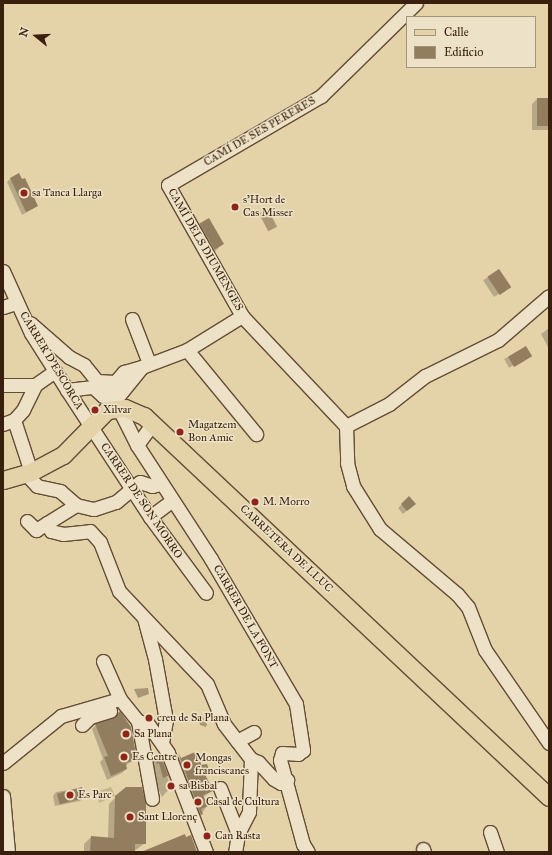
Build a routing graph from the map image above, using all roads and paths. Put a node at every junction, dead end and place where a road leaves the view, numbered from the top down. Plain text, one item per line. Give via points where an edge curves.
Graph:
1 (416, 3) edge
2 (168, 185) joint
3 (3, 271) edge
4 (549, 296) edge
5 (9, 305) edge
6 (23, 316) junction
7 (242, 316) junction
8 (132, 319) dead end
9 (186, 350) junction
10 (145, 365) junction
11 (55, 371) junction
12 (115, 382) junction
13 (3, 385) edge
14 (34, 385) junction
15 (67, 390) junction
16 (112, 409) junction
17 (8, 422) edge
18 (153, 423) junction
19 (346, 426) junction
20 (92, 427) junction
21 (256, 434) dead end
22 (137, 445) junction
23 (28, 473) junction
24 (3, 480) edge
25 (161, 484) junction
26 (132, 490) junction
27 (167, 504) dead end
28 (76, 505) junction
29 (150, 517) junction
30 (27, 521) dead end
31 (47, 523) junction
32 (206, 593) dead end
33 (144, 616) junction
34 (103, 662) dead end
35 (123, 702) junction
36 (138, 721) junction
37 (82, 725) dead end
38 (254, 732) dead end
39 (237, 741) junction
40 (549, 743) edge
41 (162, 744) junction
42 (251, 759) junction
43 (3, 763) edge
44 (287, 780) junction
45 (220, 788) dead end
46 (3, 796) edge
47 (549, 797) edge
48 (152, 798) dead end
49 (490, 832) dead end
50 (238, 834) junction
51 (8, 852) edge
52 (206, 852) edge
53 (234, 852) edge
54 (308, 852) edge
55 (497, 852) edge

1 - 2 street, CAMÍ DE SES PERERES via 321,96
2 - 7 street, CAMÍ DELS DIUMENGES
3 - 5 street, CARRER D'ESCORCA
4 - 19 street via 498,340 425,376 388,404
5 - 6 street, CARRER D'ESCORCA
6 - 11 street, CARRER D'ESCORCA
6 - 12 street via 69,357 84,365 97,381
7 - 9 street
7 - 19 street, CAMÍ DELS DIUMENGES
8 - 10 street
9 - 10 street
9 - 21 street
10 - 12 street via 124,372
10 - 16 street
11 - 14 street
11 - 15 street, CARRER D'ESCORCA
12 - 15 street via 103,396 93,387
13 - 14 street
14 - 17 street via 23,410
15 - 20 street, CARRER D'ESCORCA
16 - 18 main road, CARRETERA DE LLUC via 132,410
16 - 20 main road
16 - 22 street, CARRER DE LA FONT
17 - 23 street
18 - 22 street
18 - 47 main road, CARRETERA DE LLUC
19 - 40 street via 347,463 353,486 380,529 457,594 468,607 485,650
20 - 23 main road via 63,455
20 - 26 street, CARRER DE SON MORRO
22 - 25 street, CARRER DE LA FONT
23 - 24 main road
23 - 28 street via 37,486 60,491
25 - 26 street via 152,486 140,482
25 - 44 street, CARRER DE LA FONT via 211,559 296,704 303,750 298,754 282,753 280,760
26 - 28 street via 116,502 94,509
26 - 29 street, CARRER DE SON MORRO
27 - 29 street
28 - 31 street
29 - 32 street, CARRER DE SON MORRO
30 - 31 street via 36,530
31 - 33 street via 51,531 63,534 90,531 100,542 119,591
33 - 39 street via 207,684 224,724
33 - 41 street via 166,720
34 - 35 street
35 - 36 street
35 - 37 street via 90,717
35 - 43 street via 61,716
36 - 41 street via 148,724
36 - 48 street
38 - 39 street
39 - 42 street
41 - 52 street via 168,753
42 - 44 street via 258,762 274,779 281,782
42 - 50 street via 249,812
44 - 54 street via 303,844
45 - 50 street
46 - 51 street
49 - 55 street
50 - 53 street

